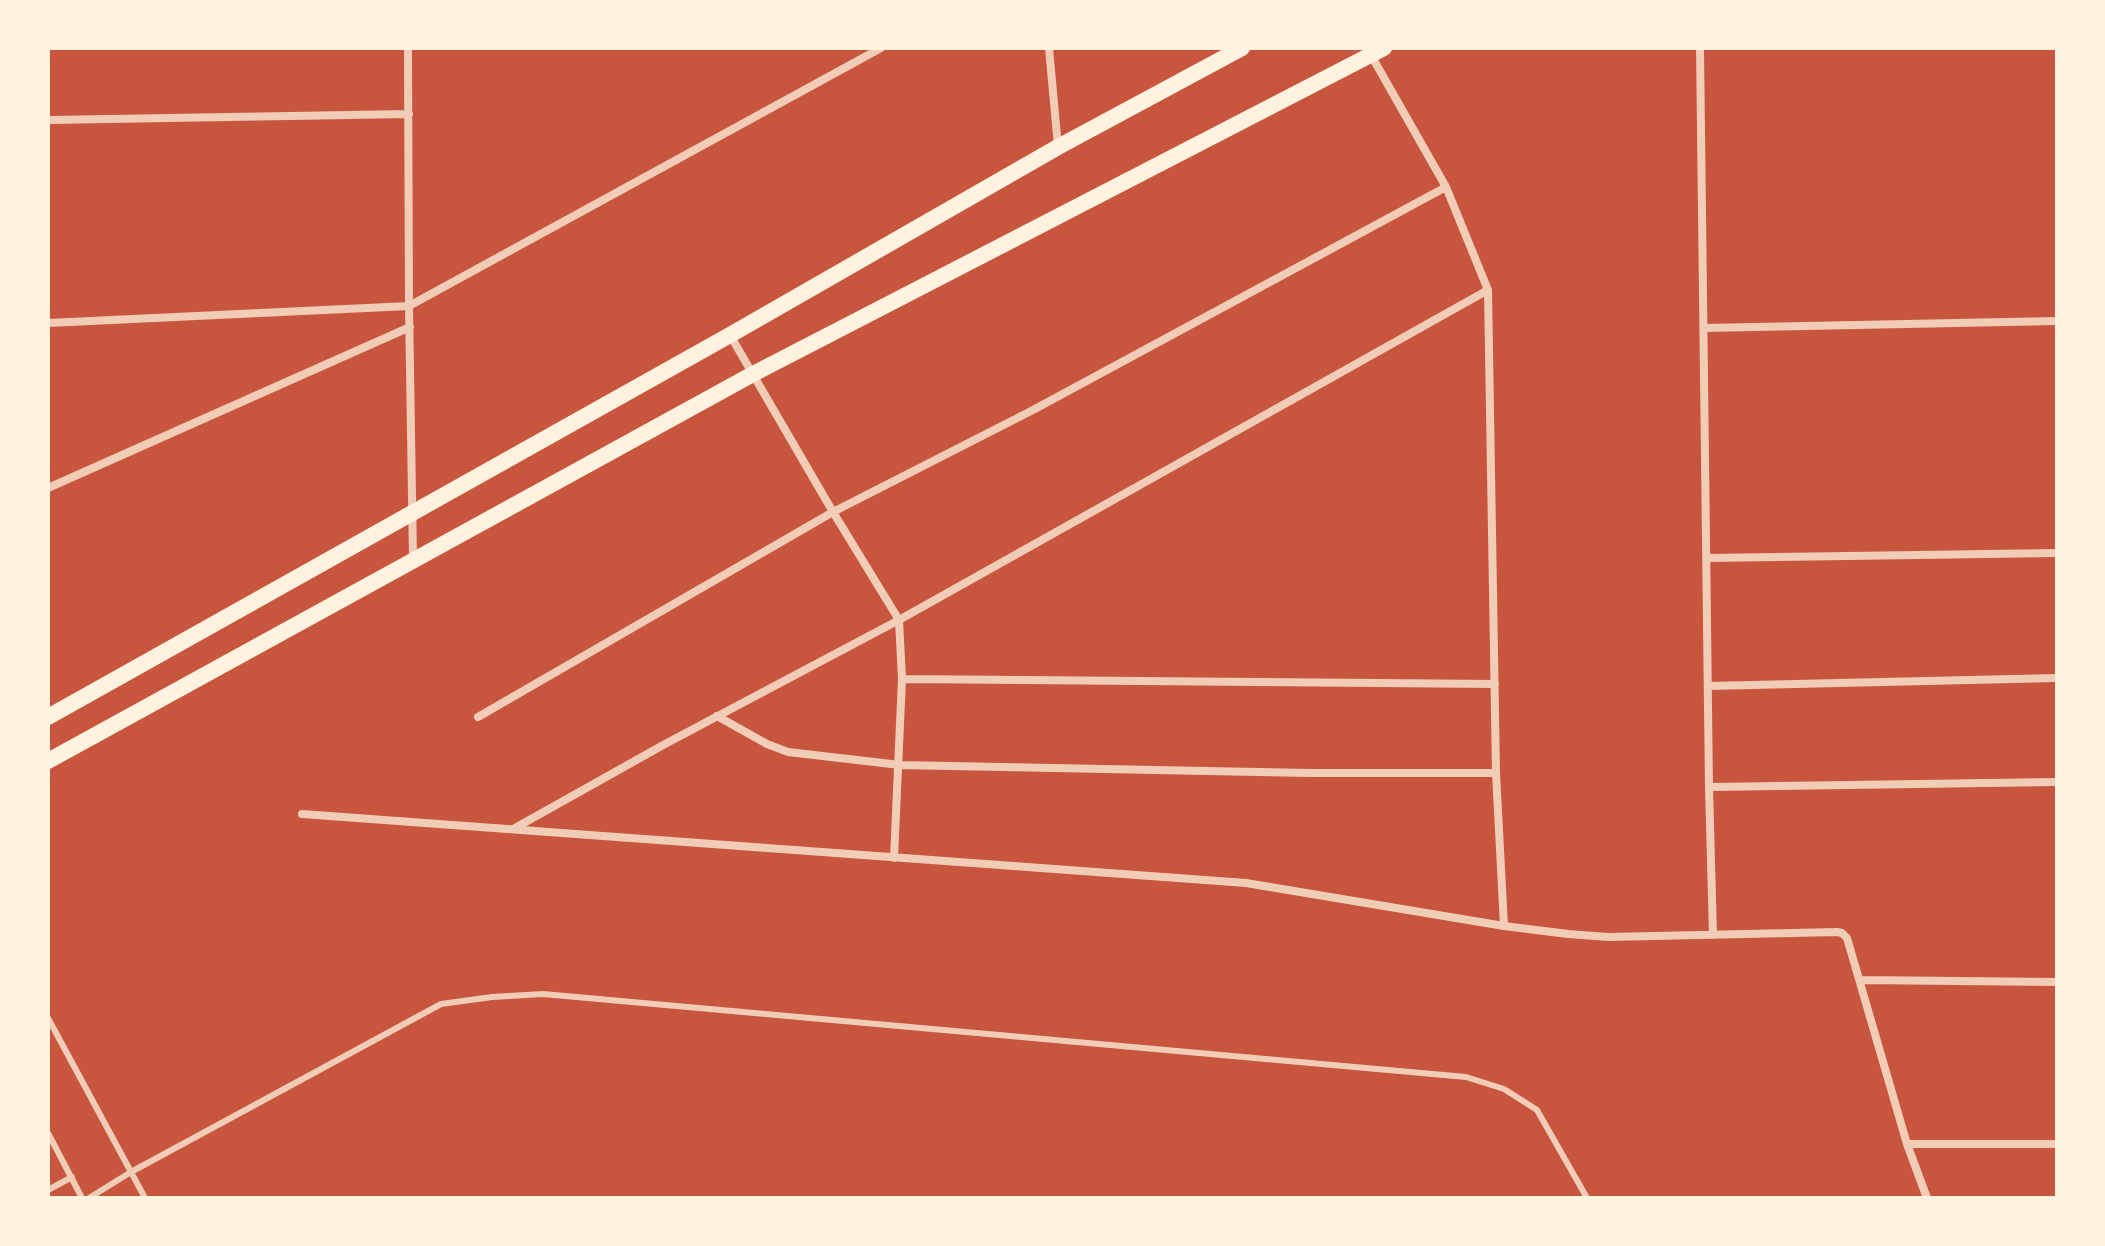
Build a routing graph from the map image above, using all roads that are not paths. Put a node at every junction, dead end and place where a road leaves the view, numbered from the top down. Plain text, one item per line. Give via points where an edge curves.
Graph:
1 (408, 48) edge
2 (881, 48) edge
3 (1049, 48) edge
4 (1242, 48) edge
5 (1700, 48) edge
6 (1374, 51) edge
7 (409, 114) junction
8 (48, 120) edge
9 (1058, 147) junction
10 (1446, 187) junction
11 (1488, 290) junction
12 (409, 306) junction
13 (2057, 321) edge
14 (48, 323) edge
15 (410, 327) junction
16 (1704, 328) junction
17 (730, 335) junction
18 (753, 374) junction
19 (48, 488) edge
20 (833, 512) junction
21 (412, 513) junction
22 (2057, 553) edge
23 (1707, 558) junction
24 (413, 560) junction
25 (899, 620) junction
26 (2057, 678) edge
27 (902, 679) junction
28 (1495, 684) junction
29 (1708, 686) junction
30 (717, 716) junction
31 (48, 717) edge
32 (478, 717) dead end
33 (48, 761) edge
34 (900, 765) junction
35 (1496, 773) junction
36 (2057, 782) edge
37 (1709, 787) junction
38 (302, 814) dead end
39 (514, 828) junction
40 (894, 858) junction
41 (1504, 926) junction
42 (1713, 935) junction
43 (1860, 980) junction
44 (2057, 982) edge
45 (48, 1018) edge
46 (48, 1133) edge
47 (1907, 1144) junction
48 (2057, 1144) edge
49 (131, 1172) junction
50 (72, 1177) junction
51 (48, 1190) edge
52 (82, 1198) edge
53 (89, 1198) edge
54 (145, 1198) edge
55 (1587, 1198) edge
56 (1927, 1198) edge

1 - 7 street
2 - 12 street
3 - 9 street
4 - 9 main road
5 - 16 street
6 - 10 street
6 - 18 main road
7 - 8 street
7 - 12 street
9 - 17 main road
10 - 11 street
10 - 20 street
11 - 25 street
11 - 28 street
12 - 14 street
12 - 15 street
13 - 16 street
15 - 19 street
15 - 21 street
16 - 23 street
17 - 18 street
17 - 21 main road
18 - 20 street
18 - 24 main road
20 - 25 street
20 - 32 street
21 - 24 street
21 - 31 main road
22 - 23 street
23 - 29 street
24 - 33 main road
25 - 27 street
25 - 30 street
26 - 29 street
27 - 28 street
27 - 34 street
28 - 35 street
29 - 37 street
30 - 34 street via 788,752
30 - 39 street
34 - 35 street
34 - 40 street
35 - 41 street
36 - 37 street
37 - 42 street
38 - 39 street
39 - 40 street
40 - 41 street via 1246,883
41 - 42 street via 1608,937
42 - 43 street via 1842,933
43 - 44 street
43 - 47 street
45 - 49 lane
46 - 50 lane
47 - 48 street
47 - 56 street
49 - 53 lane
49 - 54 lane
49 - 55 lane via 441,1004 543,994 1466,1077 1504,1089 1537,1110
50 - 51 lane
50 - 52 lane

